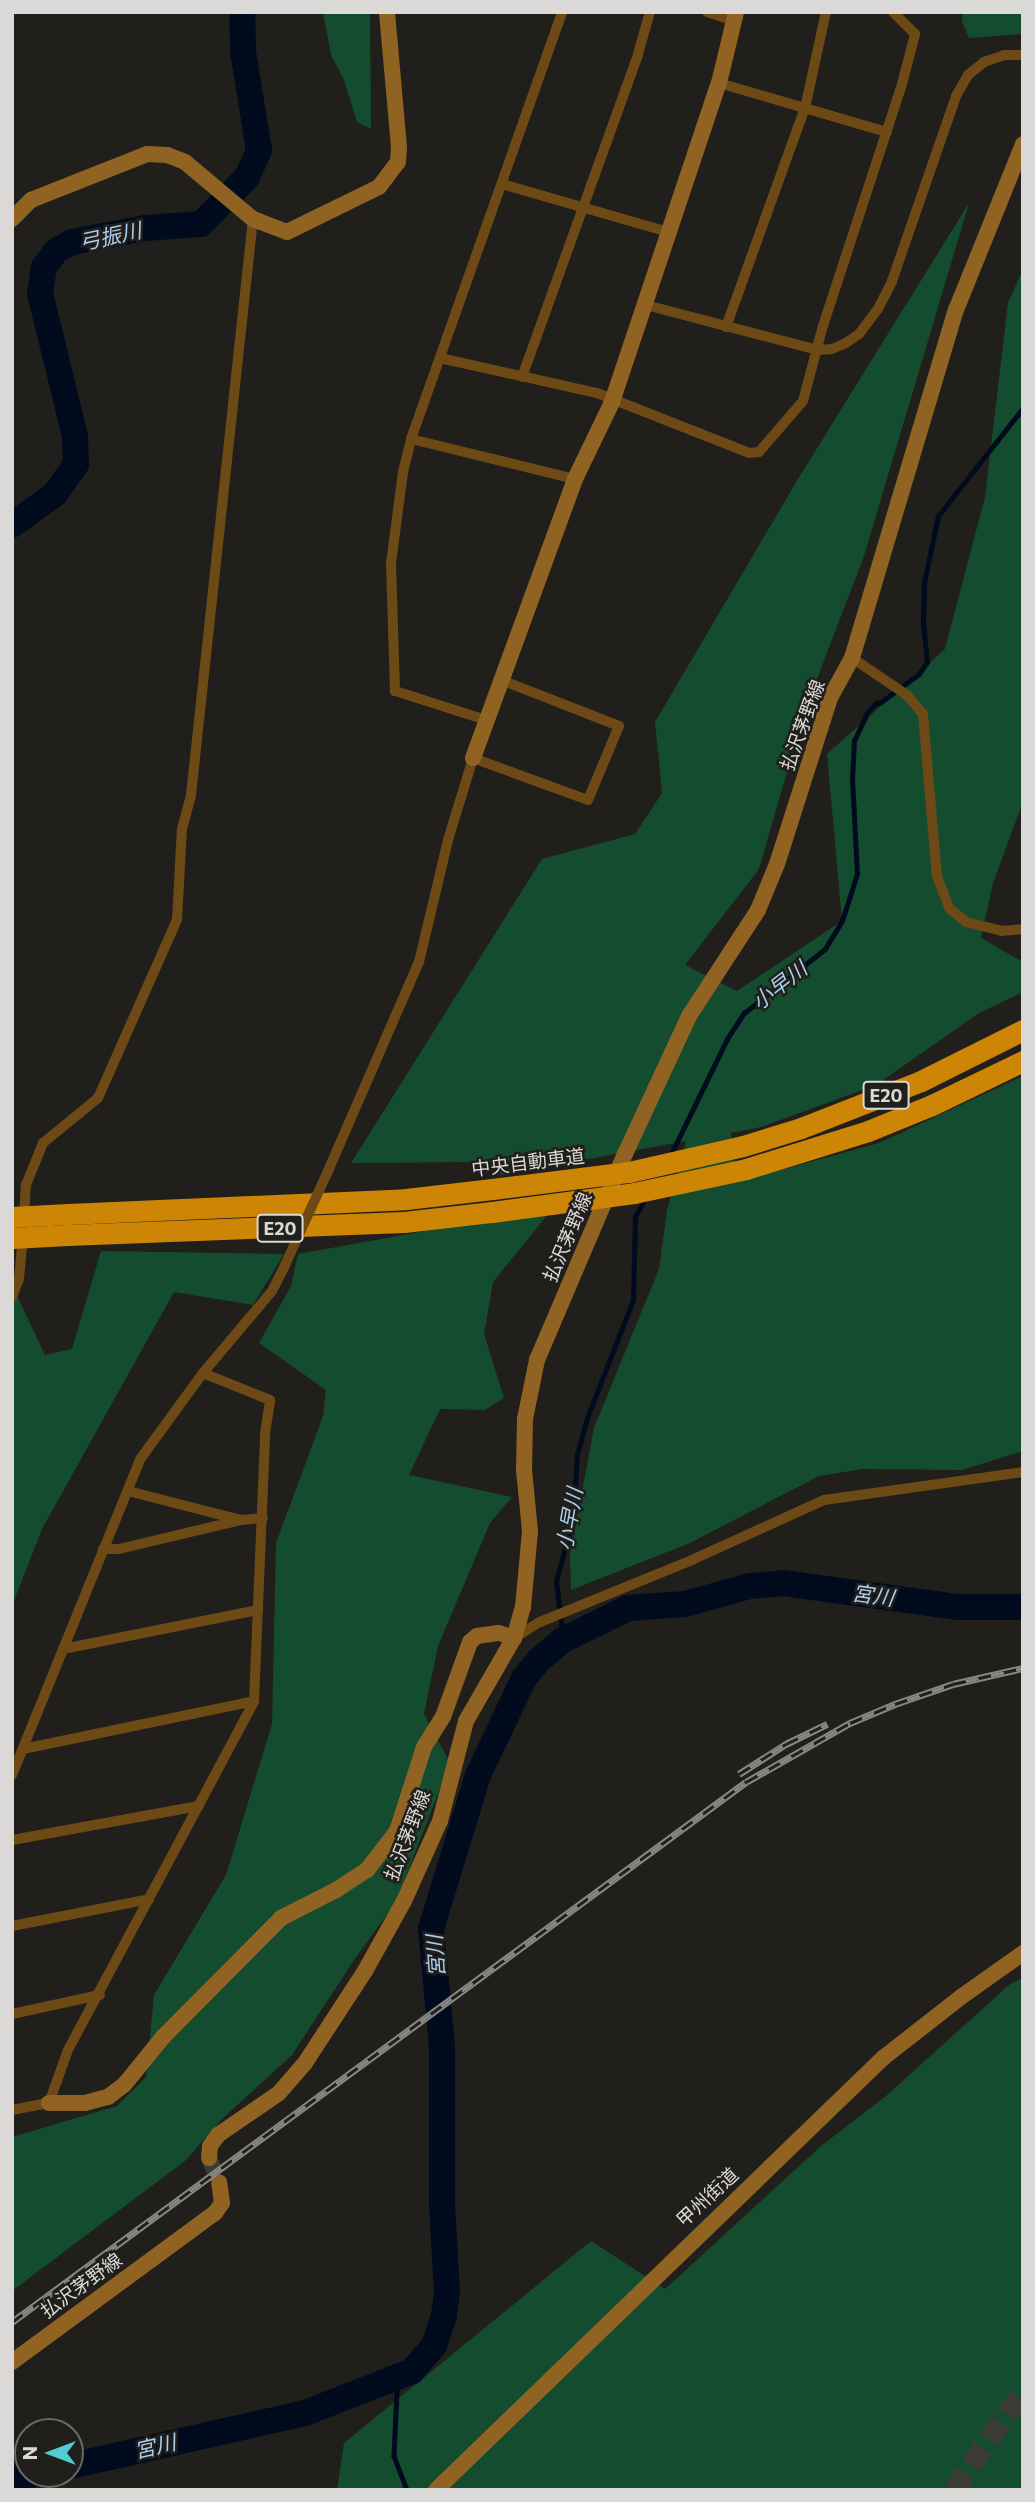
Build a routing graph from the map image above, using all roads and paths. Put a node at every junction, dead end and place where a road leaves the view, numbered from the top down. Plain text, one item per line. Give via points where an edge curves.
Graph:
1 (387, 12) edge
2 (562, 12) edge
3 (650, 12) edge
4 (707, 12) edge
5 (826, 12) edge
6 (893, 12) edge
7 (736, 17) edge
8 (1023, 55) edge
9 (719, 83) junction
10 (805, 108) junction
11 (887, 132) junction
12 (1023, 144) edge
13 (502, 184) junction
14 (583, 209) junction
15 (12, 219) edge
16 (253, 219) junction
17 (668, 232) junction
18 (646, 305) junction
19 (726, 327) junction
20 (817, 350) junction
21 (440, 358) junction
22 (522, 377) junction
23 (612, 402) junction
24 (411, 439) junction
25 (575, 480) junction
26 (852, 658) junction
27 (501, 680) junction
28 (486, 720) junction
29 (473, 758) junction
30 (1023, 929) edge
31 (1023, 1030) edge
32 (1023, 1061) edge
33 (26, 1198) junction
34 (12, 1199) edge
35 (12, 1217) edge
36 (68, 1224) junction
37 (12, 1238) edge
38 (12, 1297) edge
39 (203, 1373) junction
40 (1023, 1472) edge
41 (128, 1491) junction
42 (263, 1518) junction
43 (241, 1520) junction
44 (103, 1549) junction
45 (257, 1610) junction
46 (514, 1637) junction
47 (63, 1649) junction
48 (254, 1701) junction
49 (23, 1749) junction
50 (12, 1775) edge
51 (199, 1806) junction
52 (12, 1840) edge
53 (149, 1899) junction
54 (12, 1926) edge
55 (1023, 1953) edge
56 (100, 1995) junction
57 (12, 2014) edge
58 (49, 2103) junction
59 (12, 2109) edge
60 (209, 2158) dead end
61 (219, 2182) tunnel mouth
62 (12, 2362) edge
63 (436, 2490) edge

1 - 16 street via 399,147 391,175 379,187 287,232
2 - 13 street
3 - 14 street
4 - 7 street
5 - 10 street
6 - 11 street via 915,34
7 - 9 street
8 - 20 street via 994,58 968,75 956,96 892,281 878,309 846,343
9 - 10 street
9 - 17 street
10 - 11 street
10 - 19 street
11 - 20 street
12 - 26 street, 払沢茅野線 via 956,310
13 - 14 street
13 - 21 street
14 - 17 street
14 - 22 street
15 - 16 street via 31,200 147,154 185,162
16 - 33 street via 191,795 182,829 177,920 97,1098 43,1143 26,1185
17 - 18 street
18 - 19 street
18 - 23 street
19 - 20 street
20 - 23 street via 798,410 759,452 749,453
21 - 22 street
21 - 24 street
22 - 23 street via 597,393
23 - 25 street
24 - 25 street
24 - 28 street via 391,563 395,691
25 - 27 street
26 - 30 street via 907,695 923,714 937,876 949,908 966,922 1001,931
26 - 46 street, 払沢茅野線 via 831,698 758,910 689,1016 537,1360 525,1419 530,1531 523,1607
27 - 28 street
27 - 29 street via 619,726 588,800
28 - 29 street
29 - 39 street, bridge via 419,962 328,1171 272,1291
31 - 36 highway, 中央自動車道 / E20, bridge via 921,1081 801,1128 629,1172 406,1199
32 - 36 highway, 中央自動車道 / E20, bridge via 868,1131 746,1169 621,1195 392,1222
33 - 34 street
33 - 38 street via 19,1279
35 - 36 highway, 中央自動車道 / E20, bridge
36 - 37 highway, 中央自動車道 / E20, bridge
39 - 41 street via 141,1458
39 - 42 street via 270,1400
40 - 46 street via 824,1500
41 - 43 street
41 - 44 street
42 - 43 street
42 - 45 street
43 - 44 street
44 - 47 street
45 - 47 street
45 - 48 street
46 - 58 street via 499,1633 477,1636 470,1642 443,1717 424,1747 397,1831 367,1870 281,1918 108,2097 85,2103
46 - 60 street, 払沢茅野線 via 466,1721 440,1821 404,1901 365,1971 306,2063 279,2093 218,2135 209,2146
47 - 49 street
48 - 49 street
48 - 51 street
49 - 50 street
51 - 52 street
51 - 53 street
53 - 54 street
53 - 56 street
55 - 63 street, 甲州街道 via 883,2058
56 - 57 street
56 - 58 street via 68,2050
58 - 59 street
61 - 62 street, 払沢茅野線 via 222,2203 215,2213

